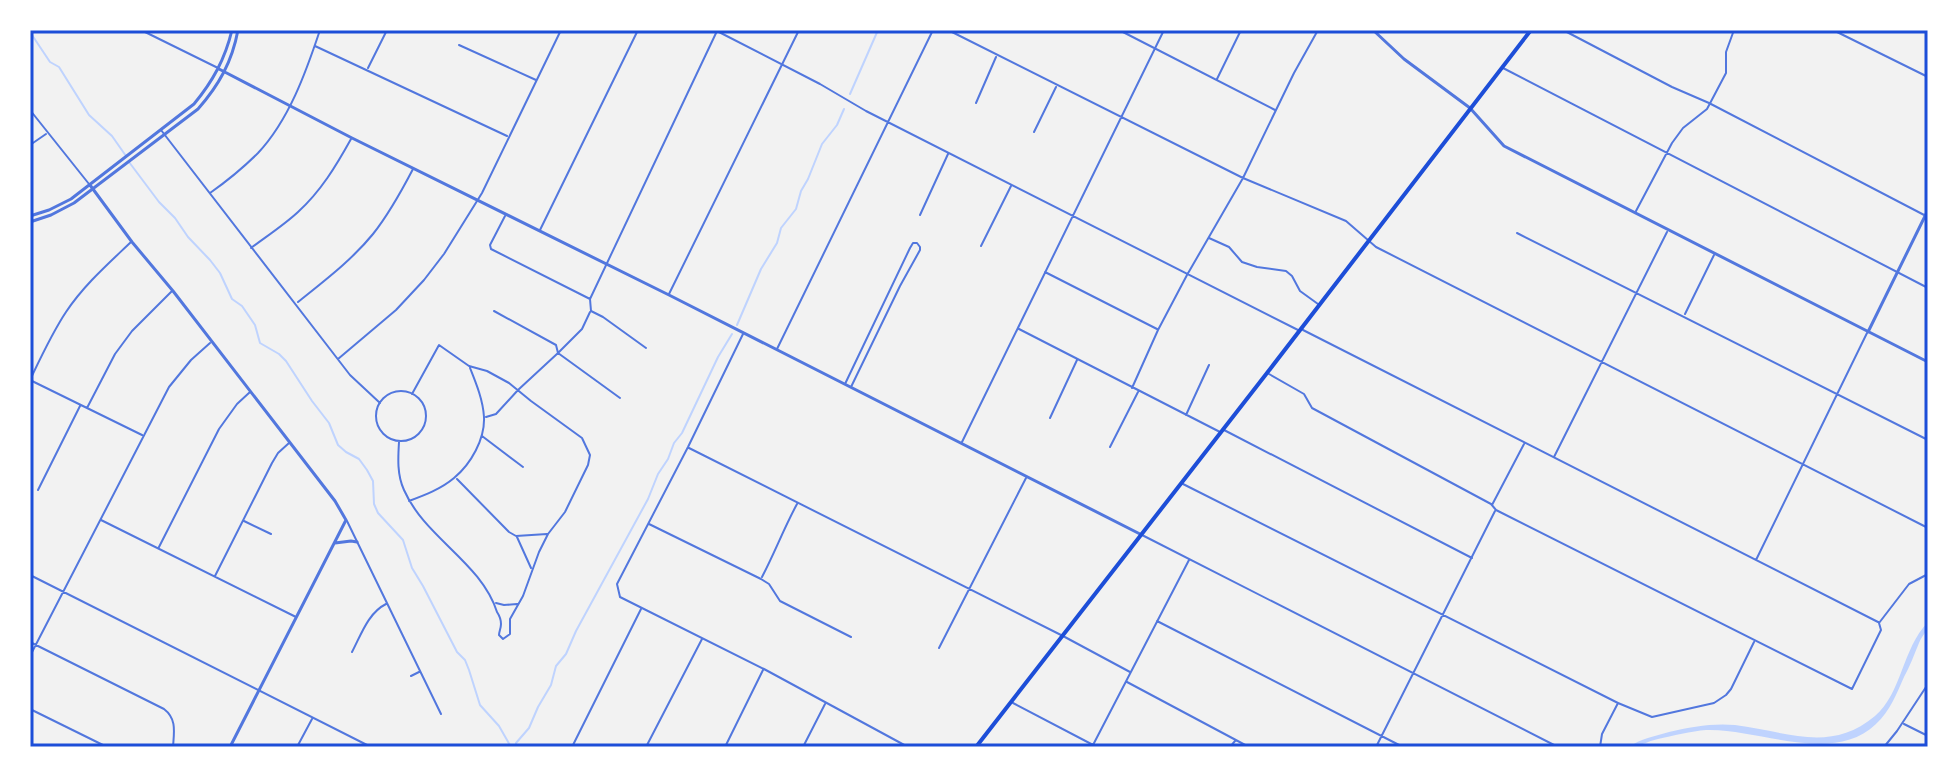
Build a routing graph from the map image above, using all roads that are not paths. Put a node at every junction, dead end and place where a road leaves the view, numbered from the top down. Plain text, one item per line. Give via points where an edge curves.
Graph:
1 (141, 30) edge
2 (232, 30) edge
3 (238, 30) edge
4 (320, 30) edge
5 (387, 30) edge
6 (561, 30) edge
7 (638, 30) edge
8 (716, 30) edge
9 (799, 30) edge
10 (933, 30) edge
11 (948, 30) edge
12 (1119, 30) edge
13 (1164, 30) edge
14 (1241, 30) edge
15 (1318, 30) edge
16 (1373, 30) edge
17 (1531, 30) edge
18 (1563, 30) edge
19 (1734, 30) edge
20 (1833, 30) edge
21 (459, 45) dead end
22 (315, 46) junction
23 (1155, 49) junction
24 (997, 55) junction
25 (783, 65) junction
26 (1502, 67) junction
27 (219, 69) junction
28 (367, 70) junction
29 (225, 72) junction
30 (1928, 77) edge
31 (537, 80) junction
32 (1217, 80) junction
33 (1057, 86) junction
34 (976, 103) dead end
35 (1709, 103) junction
36 (290, 106) junction
37 (1470, 108) junction
38 (30, 110) edge
39 (1276, 110) junction
40 (1121, 118) junction
41 (888, 122) junction
42 (161, 130) junction
43 (1034, 132) dead end
44 (47, 133) junction
45 (165, 135) junction
46 (508, 137) junction
47 (352, 138) junction
48 (30, 145) edge
49 (949, 153) junction
50 (1667, 154) junction
51 (414, 168) junction
52 (1243, 178) junction
53 (90, 185) junction
54 (1011, 185) junction
55 (93, 190) junction
56 (210, 193) junction
57 (476, 200) junction
58 (1928, 210) edge
59 (1635, 213) junction
60 (505, 215) junction
61 (920, 215) dead end
62 (1927, 216) edge
63 (1073, 217) junction
64 (30, 219) edge
65 (539, 231) junction
66 (1668, 231) junction
67 (1517, 233) dead end
68 (1209, 238) junction
69 (1367, 241) junction
70 (132, 242) junction
71 (981, 246) dead end
72 (251, 248) junction
73 (1714, 254) junction
74 (605, 265) junction
75 (1045, 272) junction
76 (1897, 273) junction
77 (1187, 275) junction
78 (1928, 288) edge
79 (173, 291) junction
80 (1637, 292) junction
81 (669, 295) junction
82 (590, 299) junction
83 (296, 304) junction
84 (1319, 305) junction
85 (494, 311) dead end
86 (591, 311) junction
87 (1684, 316) junction
88 (1017, 328) junction
89 (1158, 330) junction
90 (1300, 330) junction
91 (1868, 332) junction
92 (743, 334) junction
93 (211, 342) junction
94 (646, 348) dead end
95 (776, 350) junction
96 (558, 353) junction
97 (338, 359) junction
98 (1077, 359) junction
99 (1602, 361) junction
100 (1928, 362) edge
101 (1209, 365) dead end
102 (469, 366) junction
103 (1267, 373) junction
104 (30, 380) edge
105 (845, 385) junction
106 (850, 388) junction
107 (1132, 388) junction
108 (518, 390) junction
109 (251, 391) junction
110 (1138, 391) junction
111 (412, 394) junction
112 (1837, 394) junction
113 (620, 398) dead end
114 (380, 403) junction
115 (81, 405) junction
116 (87, 408) junction
117 (1186, 415) junction
118 (484, 418) junction
119 (1050, 418) dead end
120 (1222, 432) junction
121 (143, 436) junction
122 (482, 436) junction
123 (1928, 440) edge
124 (290, 442) junction
125 (399, 442) junction
126 (961, 443) junction
127 (1524, 443) junction
128 (688, 447) junction
129 (1110, 447) dead end
130 (1554, 457) junction
131 (1803, 464) junction
132 (523, 467) dead end
133 (1027, 477) junction
134 (455, 478) junction
135 (1181, 483) junction
136 (38, 490) dead end
137 (409, 501) junction
138 (797, 502) junction
139 (1492, 505) junction
140 (1496, 510) junction
141 (101, 519) junction
142 (243, 520) junction
143 (346, 520) junction
144 (648, 523) junction
145 (1928, 528) edge
146 (271, 534) dead end
147 (548, 534) junction
148 (1142, 535) junction
149 (516, 536) junction
150 (357, 542) junction
151 (335, 543) junction
152 (159, 547) junction
153 (1472, 558) junction
154 (1189, 559) junction
155 (1756, 560) junction
156 (532, 570) junction
157 (1928, 574) edge
158 (30, 575) edge
159 (215, 577) junction
160 (761, 579) junction
161 (969, 589) junction
162 (63, 592) junction
163 (495, 603) junction
164 (387, 604) junction
165 (517, 604) junction
166 (642, 608) junction
167 (1443, 615) junction
168 (297, 618) junction
169 (1157, 621) junction
170 (1879, 623) junction
171 (1063, 636) junction
172 (851, 637) dead end
173 (702, 638) junction
174 (1754, 641) junction
175 (30, 642) edge
176 (36, 645) junction
177 (939, 648) dead end
178 (352, 652) dead end
179 (30, 656) edge
180 (764, 669) junction
181 (420, 671) junction
182 (1130, 672) junction
183 (1413, 674) junction
184 (411, 676) dead end
185 (1125, 682) junction
186 (1928, 684) edge
187 (259, 690) junction
188 (1011, 702) junction
189 (826, 703) junction
190 (1618, 703) junction
191 (30, 709) edge
192 (441, 714) dead end
193 (313, 718) junction
194 (1902, 723) junction
195 (1382, 736) junction
196 (1928, 736) edge
197 (1235, 740) junction
198 (1093, 745) junction
199 (365, 746) edge
200 (107, 747) edge
201 (173, 747) edge
202 (230, 747) edge
203 (297, 747) edge
204 (371, 747) edge
205 (572, 747) edge
206 (646, 747) edge
207 (725, 747) edge
208 (803, 747) edge
209 (908, 747) edge
210 (976, 747) edge
211 (1097, 747) edge
212 (1230, 747) edge
213 (1249, 747) edge
214 (1376, 747) edge
215 (1403, 747) edge
216 (1558, 747) edge
217 (1600, 747) edge
218 (1884, 747) edge

1 - 27 street
2 - 27 street
3 - 29 street
4 - 22 street
5 - 28 street
6 - 31 street
7 - 65 street
8 - 25 street
8 - 74 street
9 - 25 street
10 - 41 street
11 - 24 street
12 - 23 street
13 - 23 street
14 - 32 street
15 - 39 street
16 - 37 street
17 - 26 main road
18 - 35 street
19 - 35 street via 1726,73
20 - 30 street
21 - 31 street
22 - 28 street
22 - 36 street
23 - 32 street
23 - 40 street
24 - 33 street
24 - 34 street
25 - 41 street
25 - 81 street
26 - 37 main road
26 - 50 street
27 - 29 street
27 - 42 street via 194,104
28 - 46 street
29 - 36 street
29 - 45 street via 198,109
31 - 46 street
32 - 39 street
33 - 40 street
33 - 43 street
35 - 50 street via 1683,128
35 - 62 street
36 - 47 street
36 - 56 street via 260,151
37 - 59 street via 1504,146
37 - 69 main road
38 - 44 street
39 - 52 street
40 - 52 street
40 - 63 street
41 - 49 street
41 - 95 street
42 - 45 street
42 - 53 street
44 - 48 street
44 - 53 street
45 - 55 street
45 - 56 street
46 - 57 street
47 - 51 street
47 - 72 street via 317,193
49 - 54 street
49 - 61 street
50 - 59 street
50 - 76 street
51 - 57 street
51 - 83 street via 371,236
52 - 68 street
52 - 69 street via 1346,221
53 - 55 street
53 - 64 street
54 - 63 street
54 - 71 street
55 - 64 street via 51,215
55 - 70 street
56 - 72 street
57 - 60 street
57 - 97 street via 424,280
58 - 62 street
59 - 66 street
60 - 65 street
60 - 82 street via 491,249
62 - 76 street
63 - 75 street
63 - 77 street
65 - 74 street
66 - 73 street
66 - 80 street
67 - 80 street
68 - 77 street
68 - 84 street via 1229,247 1242,262 1286,271
69 - 84 main road
69 - 99 street
70 - 79 street
70 - 104 street via 66,311
72 - 83 street
73 - 87 street
73 - 91 street
74 - 81 street
74 - 82 street
75 - 88 street
75 - 89 street
76 - 78 street
76 - 91 street
77 - 89 street
77 - 90 street
79 - 93 street
79 - 116 street via 123,343
80 - 87 street
80 - 99 street
81 - 92 street
82 - 86 street
83 - 97 street
84 - 90 main road
85 - 96 street via 556,345
86 - 94 street
86 - 96 street via 582,329
87 - 112 street
88 - 98 street
88 - 126 street
89 - 107 street
90 - 103 main road
90 - 127 street
91 - 100 street
91 - 112 street
92 - 95 street
92 - 128 street
93 - 109 street
93 - 121 street via 169,387
95 - 105 street
96 - 108 street
96 - 113 street
97 - 114 street
98 - 107 street
98 - 119 street
99 - 130 street
99 - 131 street
101 - 117 street
102 - 108 street
102 - 111 street via 439,345
102 - 118 street
103 - 120 main road
103 - 139 street via 1304,394 1312,408
104 - 115 street
105 - 106 street
105 - 106 street via 917,243 920,250
106 - 126 street
107 - 110 street
108 - 118 street via 496,414
108 - 147 street via 582,438 590,455 565,512
109 - 124 street
109 - 152 street via 219,429
110 - 117 street
110 - 129 street
111 - 114 street via 394,392
111 - 125 street via 422,403 425,423 412,439
112 - 123 street
112 - 131 street
114 - 125 street via 375,416 379,430
115 - 116 street
115 - 136 street
116 - 121 street
117 - 120 street
118 - 122 street
120 - 135 main road
120 - 153 street
121 - 141 street
122 - 132 street
122 - 134 street
124 - 142 street via 278,453
124 - 143 street
125 - 137 street via 399,474
126 - 133 street
127 - 130 street
127 - 139 street
128 - 138 street
128 - 144 street
130 - 155 street
131 - 145 street
131 - 155 street
133 - 148 street
133 - 161 street
134 - 137 street
134 - 149 street
135 - 148 main road
135 - 167 street
137 - 163 street
138 - 160 street
138 - 161 street
139 - 140 street
140 - 153 street
140 - 174 street
141 - 152 street
141 - 162 street
142 - 146 street
142 - 159 street
143 - 150 street
143 - 151 street
144 - 160 street
144 - 166 street via 617,584 620,597
147 - 149 street
147 - 156 street
148 - 154 street
148 - 171 main road
149 - 156 street
150 - 151 street
150 - 164 street
151 - 168 street
152 - 159 street
153 - 167 street
154 - 169 street
154 - 183 street
155 - 170 street
156 - 165 street
157 - 170 street via 1905,588
158 - 162 street
159 - 168 street
160 - 172 street via 780,601
161 - 171 street
161 - 177 street
162 - 176 street
162 - 187 street
163 - 165 street
163 - 165 street via 503,639 510,634
164 - 178 street via 372,615
164 - 181 street
166 - 173 street
166 - 205 street
167 - 183 street
167 - 190 street
168 - 187 street
169 - 182 street
169 - 195 street
170 - 174 street via 1881,630 1852,689
171 - 182 street
171 - 188 main road
173 - 180 street
173 - 206 street
174 - 190 street via 1721,700 1652,717
175 - 176 street
176 - 179 street
176 - 201 street via 164,709 174,723
180 - 189 street
180 - 207 street
181 - 184 street
181 - 192 street
182 - 185 street
183 - 195 street
183 - 216 street
185 - 197 street
185 - 198 street
186 - 194 street
187 - 193 street
187 - 202 street
188 - 198 street
188 - 210 main road
189 - 208 street
189 - 209 street
190 - 217 street
191 - 200 street
193 - 199 street
193 - 203 street
194 - 196 street
194 - 218 street
195 - 214 street
195 - 215 street
197 - 212 street
197 - 213 street
198 - 211 street
199 - 204 street

